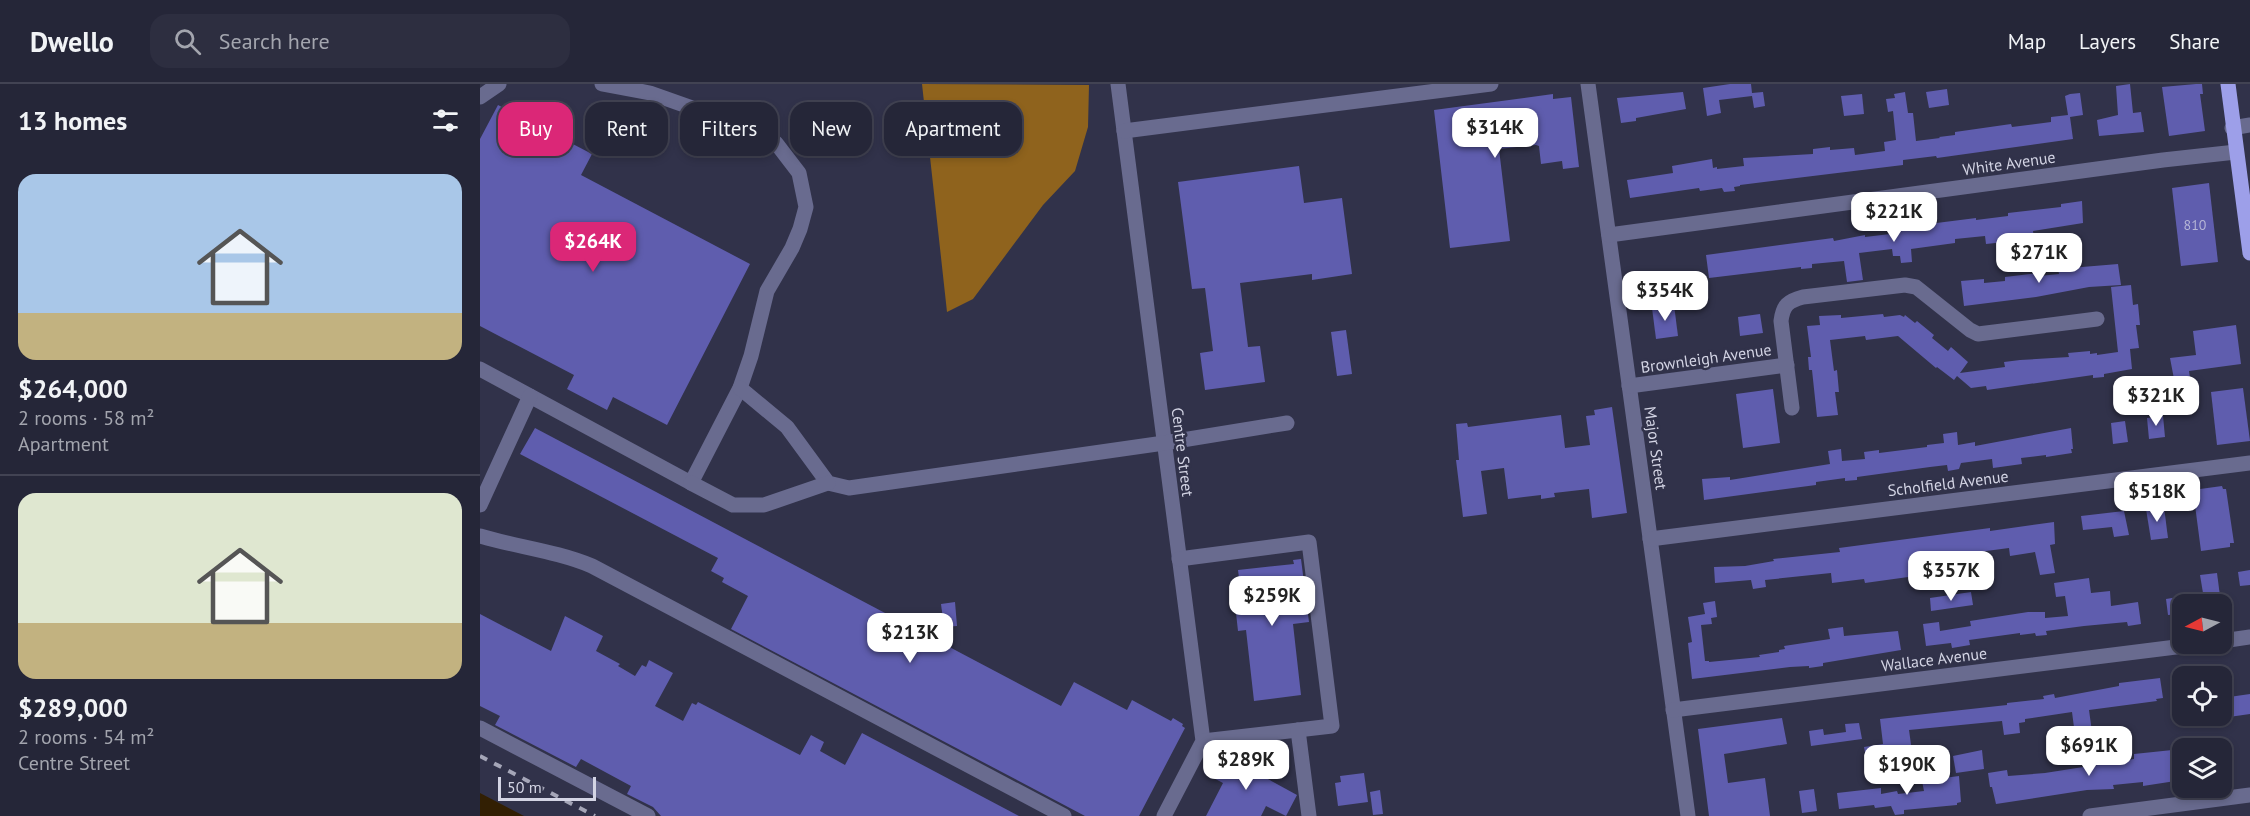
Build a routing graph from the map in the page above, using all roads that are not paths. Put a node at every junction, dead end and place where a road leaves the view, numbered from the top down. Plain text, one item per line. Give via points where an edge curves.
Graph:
1 (499, 84) edge
2 (602, 84) edge
3 (1118, 84) edge
4 (1491, 84) edge
5 (1588, 84) edge
6 (2228, 84) edge
7 (480, 97) edge
8 (2250, 125) edge
9 (2232, 128) junction
10 (1124, 131) junction
11 (2235, 152) junction
12 (1609, 235) junction
13 (2250, 253) edge
14 (2097, 319) dead end
15 (1787, 365) junction
16 (480, 369) edge
17 (1629, 386) junction
18 (740, 388) junction
19 (530, 396) junction
20 (1792, 408) dead end
21 (1287, 423) dead end
22 (1164, 443) junction
23 (2250, 463) edge
24 (690, 483) junction
25 (828, 483) junction
26 (480, 505) edge
27 (480, 536) edge
28 (1650, 539) junction
29 (1179, 559) junction
30 (2250, 637) edge
31 (2232, 640) edge
32 (2172, 648) edge
33 (1673, 710) junction
34 (480, 728) edge
35 (1298, 730) junction
36 (1200, 747) junction
37 (2250, 795) edge
38 (2130, 813) edge
39 (648, 816) edge
40 (1064, 816) edge
41 (1164, 816) edge
42 (1309, 816) edge
43 (1688, 816) edge
44 (2090, 816) edge

1 - 7 street
2 - 18 street via 651,93 732,122 776,143 799,173 806,207 800,229 767,291
3 - 10 street, Centre Street
4 - 10 street
5 - 12 street, Major Street
6 - 9 main road
8 - 9 street
9 - 11 main road
10 - 22 street, Centre Street
11 - 12 street, White Avenue
11 - 13 main road
12 - 17 street, Major Street
14 - 15 street via 1978,334 1916,287 1894,285 1803,297 1782,309
15 - 17 street, Brownleigh Avenue
15 - 20 street
16 - 19 street
17 - 28 street, Major Street
18 - 24 street
18 - 25 street via 787,427
19 - 24 street
19 - 26 street
21 - 22 street
22 - 25 street via 849,488
22 - 29 street, Centre Street
23 - 28 street, Scholfield Avenue
24 - 25 street via 733,505 764,505
27 - 40 street via 557,553 592,566
28 - 33 street, Major Street
29 - 35 street via 1309,542 1332,726
29 - 36 street, Centre Street
30 - 31 street
32 - 33 street, Wallace Avenue
33 - 43 street, Major Street
34 - 39 street
35 - 36 street
35 - 42 street
36 - 41 street
37 - 38 street
38 - 44 street

